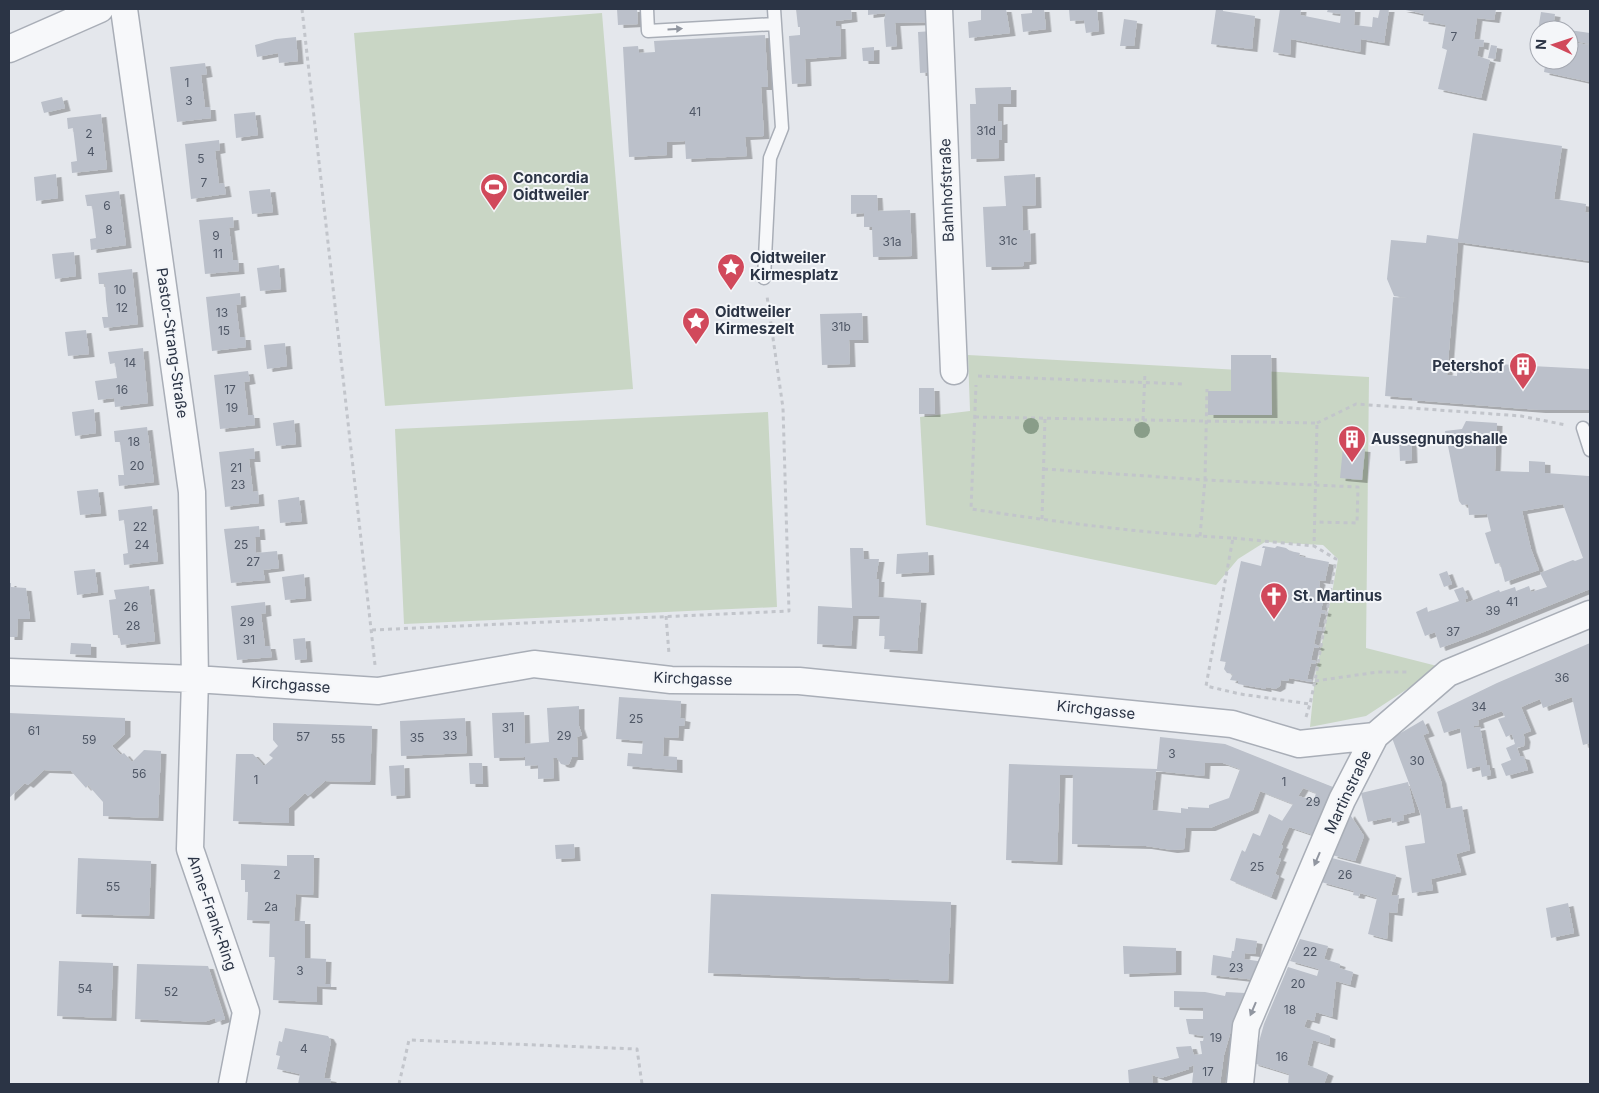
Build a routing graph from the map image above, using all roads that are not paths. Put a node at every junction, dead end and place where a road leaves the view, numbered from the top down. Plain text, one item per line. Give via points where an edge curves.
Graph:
1 (100, 9) edge
2 (124, 9) edge
3 (647, 9) edge
4 (774, 9) edge
5 (940, 9) edge
6 (775, 24) junction
7 (9, 49) edge
8 (764, 278) road end
9 (969, 372) road end
10 (1583, 428) road end
11 (1590, 450) edge
12 (1590, 614) edge
13 (9, 672) edge
14 (195, 679) junction
15 (1375, 736) junction
16 (232, 1084) edge
17 (1240, 1084) edge

1 - 7 street
2 - 14 street, Pastor-Strang-Straße via 192,492
3 -> 6 lane via 648,31
4 - 6 lane
5 - 9 street, Bahnhofstraße
6 - 8 lane via 782,128 770,158
10 - 11 lane
12 - 15 street, Martinstraße via 1448,673
13 - 14 street, Kirchgasse
14 - 15 street, Kirchgasse via 378,691 534,664 671,680 799,681 1232,724 1299,744
14 - 16 street, Anne-Frank-Ring via 190,849 246,1012
15 -> 17 street, Martinstraße via 1342,800 1246,1026

